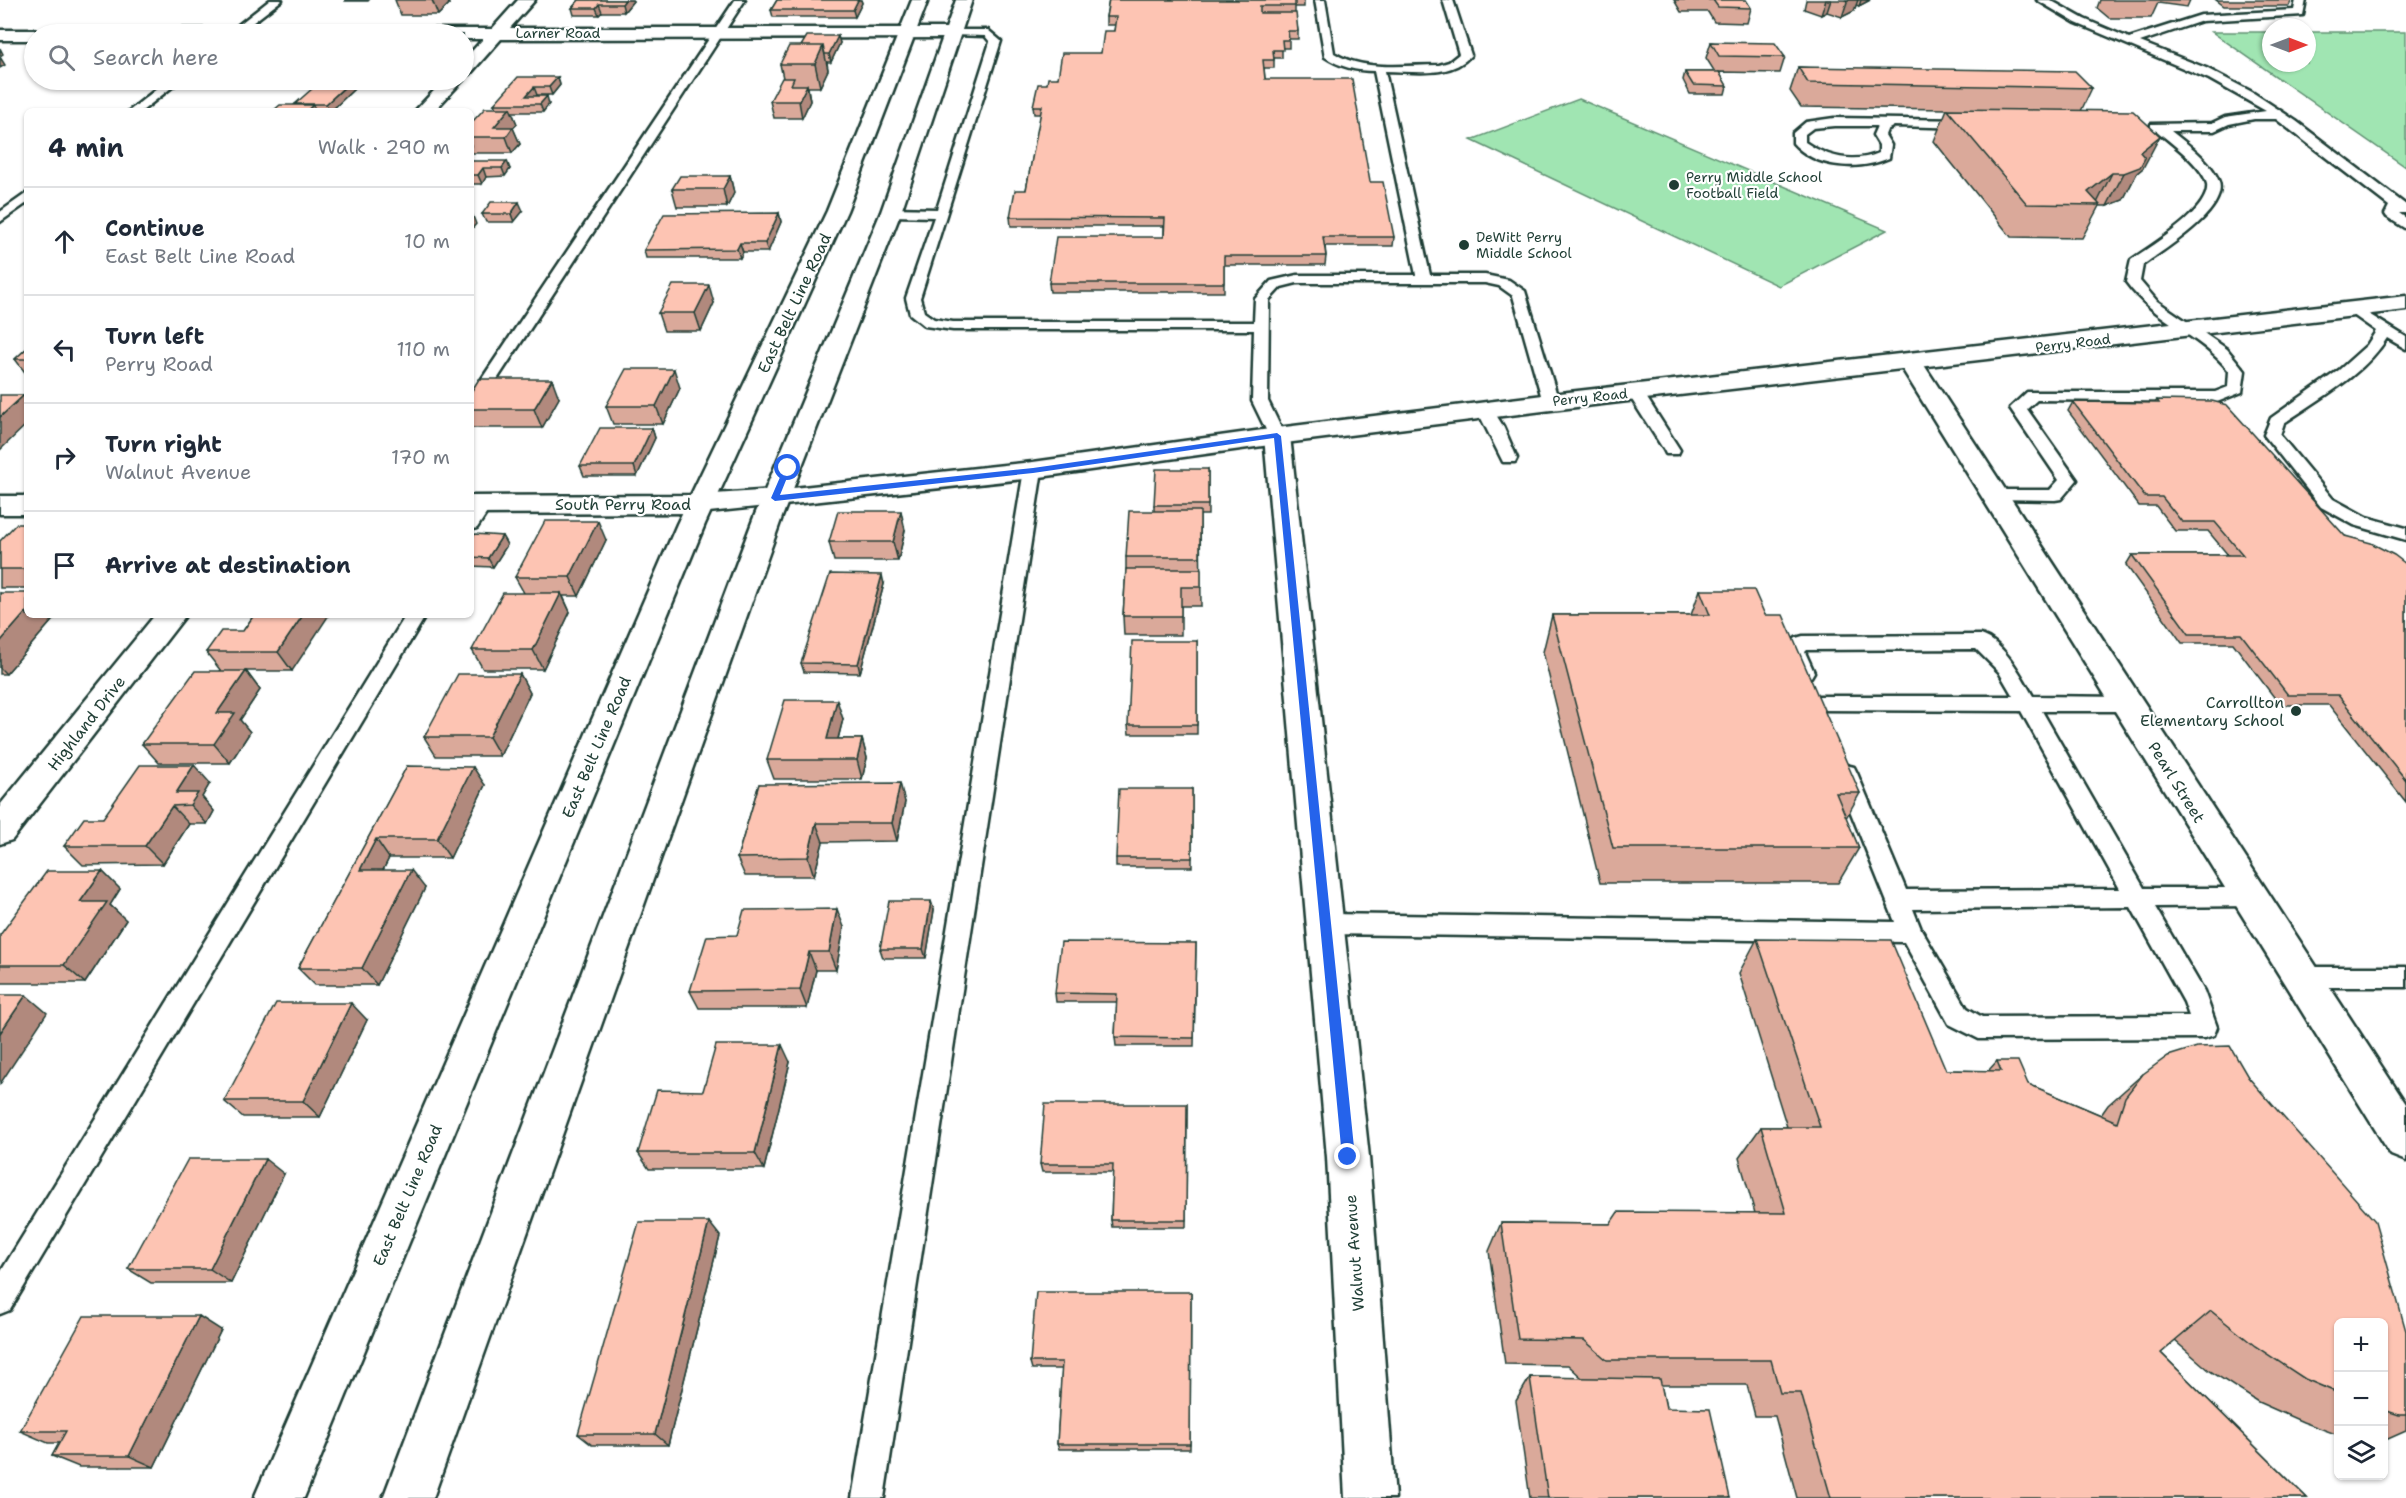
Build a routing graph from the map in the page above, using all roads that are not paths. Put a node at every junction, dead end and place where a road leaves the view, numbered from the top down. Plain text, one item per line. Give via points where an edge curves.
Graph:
1 (277, 0) edge
2 (528, 0) edge
3 (740, 0) edge
4 (920, 0) edge
5 (964, 0) edge
6 (1320, 0) edge
7 (1448, 0) edge
8 (2042, 0) edge
9 (2301, 0) edge
10 (245, 24) edge
11 (721, 32) junction
12 (474, 33) edge
13 (499, 33) junction
14 (907, 33) junction
15 (954, 33) junction
16 (0, 35) edge
17 (24, 35) edge
18 (2129, 42) junction
19 (474, 59) edge
20 (1379, 68) junction
21 (162, 90) edge
22 (444, 90) edge
23 (139, 108) edge
24 (427, 108) edge
25 (2278, 115) junction
26 (1891, 123) junction
27 (1985, 125) edge
28 (2136, 126) edge
29 (2160, 127) junction
30 (24, 199) edge
31 (2401, 207) edge
32 (891, 212) junction
33 (942, 213) junction
34 (0, 218) edge
35 (2406, 225) edge
36 (1424, 279) junction
37 (2406, 303) edge
38 (2354, 309) junction
39 (1261, 326) junction
40 (2187, 329) junction
41 (2384, 330) junction
42 (2406, 344) edge
43 (1910, 362) junction
44 (1635, 392) junction
45 (474, 402) edge
46 (1551, 402) junction
47 (1485, 410) junction
48 (1277, 436) junction
49 (1672, 450) dead end
50 (1509, 458) dead end
51 (1033, 470) junction
52 (1994, 494) junction
53 (775, 498) junction
54 (699, 504) junction
55 (475, 511) edge
56 (2406, 534) edge
57 (169, 618) edge
58 (414, 618) edge
59 (1818, 703) junction
60 (2027, 703) junction
61 (2128, 704) junction
62 (1827, 725) edge
63 (1840, 758) edge
64 (0, 830) edge
65 (2251, 897) junction
66 (2137, 899) junction
67 (1897, 900) junction
68 (1325, 924) junction
69 (1911, 932) junction
70 (2301, 977) junction
71 (2406, 977) edge
72 (2406, 1141) edge
73 (0, 1300) edge
74 (279, 1498) edge
75 (408, 1498) edge
76 (868, 1498) edge
77 (1370, 1498) edge

1 - 10 lane
2 - 13 street
3 - 11 lane
4 - 14 street, East Belt Line Road
5 - 15 street
6 - 20 lane via 1329,55 1342,63
7 - 20 lane via 1465,55 1453,65 1439,68
8 - 18 lane
9 - 18 lane via 2299,14 2201,18
11 - 13 street, Larner Road
11 - 14 street, Larner Road
11 - 45 lane
12 - 13 street, Larner Road
13 - 19 street
14 - 15 street, Larner Road
14 - 54 street, East Belt Line Road via 837,211
15 - 32 street
15 - 33 lane via 988,33 996,41
16 - 17 street
18 - 25 lane via 2218,78
20 - 36 lane
21 - 23 lane
22 - 24 street
25 - 29 lane via 2254,115 2214,127
25 - 31 lane
26 - 26 lane via 1810,125 1799,133 1799,143 1829,160 1875,161 1886,155 1879,135
26 - 27 lane
28 - 29 lane
29 - 40 lane via 2200,164 2213,183 2214,196 2205,211 2136,263 2133,282 2152,304
30 - 34 lane
31 - 35 lane via 2392,214
32 - 33 lane
32 - 53 street
33 - 39 lane via 913,298 917,314 930,322 953,326
36 - 39 lane via 1297,279 1276,284 1262,299
36 - 46 lane via 1485,279 1504,283 1520,294
37 - 38 street, Perry Road
38 - 40 street, Perry Road
38 - 41 lane
39 - 48 lane via 1260,401
40 - 43 street, Perry Road
40 - 52 lane via 2227,358 2237,371 2236,389 2217,397 2033,395 2018,408 2068,480 2055,495
41 - 42 lane
41 - 56 lane via 2373,348 2345,373 2277,421 2272,435 2327,503 2360,521
43 - 44 street, Perry Road
43 - 52 street, Pearl Street
44 - 46 street, Perry Road
44 - 49 lane
46 - 47 street, Perry Road
47 - 48 street, Perry Road
47 - 50 lane
48 - 51 street, Perry Road
48 - 68 street, Walnut Avenue
51 - 53 street, Perry Road
51 - 76 lane
52 - 61 street, Pearl Street
53 - 54 street, South Perry Road
53 - 75 street
54 - 55 street, South Perry Road
54 - 74 street, East Belt Line Road
57 - 64 street, Highland Drive
58 - 73 lane
59 - 60 lane
59 - 60 lane via 1794,650 1803,643 1981,642 2006,667
59 - 62 lane
60 - 61 lane
60 - 66 lane
61 - 65 street, Pearl Street
63 - 67 lane
65 - 66 lane
65 - 70 street, Pearl Street
66 - 67 lane
66 - 69 lane via 2195,999 2205,1026 1979,1028 1958,1016
67 - 69 lane
68 - 69 lane
68 - 77 street, Walnut Avenue via 1348,1157
70 - 71 lane
70 - 72 street, Pearl Street

